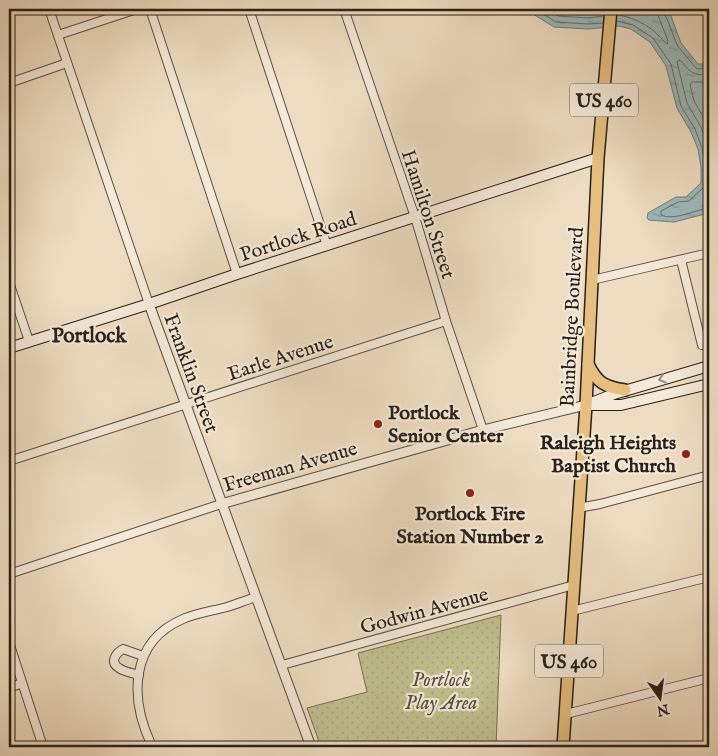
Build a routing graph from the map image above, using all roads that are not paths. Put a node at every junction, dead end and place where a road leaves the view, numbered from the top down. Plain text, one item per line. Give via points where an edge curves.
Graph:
1 (49, 9) edge
2 (137, 9) edge
3 (150, 9) edge
4 (249, 9) edge
5 (344, 9) edge
6 (611, 9) edge
7 (58, 35) junction
8 (67, 63) junction
9 (9, 83) edge
10 (598, 158) junction
11 (415, 217) junction
12 (327, 246) junction
13 (709, 253) edge
14 (681, 260) junction
15 (237, 274) junction
16 (592, 280) junction
17 (9, 282) edge
18 (148, 304) junction
19 (446, 321) junction
20 (29, 341) junction
21 (702, 345) dead end
22 (9, 348) edge
23 (588, 363) junction
24 (709, 366) edge
25 (709, 384) edge
26 (625, 390) junction
27 (185, 405) junction
28 (586, 405) junction
29 (483, 430) junction
30 (9, 461) edge
31 (709, 475) edge
32 (221, 504) junction
33 (578, 508) junction
34 (9, 574) edge
35 (709, 577) edge
36 (574, 585) junction
37 (256, 597) junction
38 (572, 611) junction
39 (9, 642) edge
40 (143, 656) junction
41 (282, 665) junction
42 (139, 675) junction
43 (709, 678) edge
44 (22, 683) junction
45 (9, 688) edge
46 (566, 714) junction
47 (151, 744) dead end
48 (43, 747) edge
49 (311, 747) edge
50 (563, 747) edge

1 - 7 street, Franklin Street
2 - 7 street
3 - 15 street
4 - 12 street
5 - 11 street, Hamilton Street
6 - 10 main road, Bainbridge Boulevard / US 460
7 - 8 street, Franklin Street
8 - 9 street
8 - 18 street, Franklin Street
10 - 11 main road, Portlock Road
10 - 16 main road, Bainbridge Boulevard / US 460
11 - 12 main road, Portlock Road
11 - 19 street, Hamilton Street
12 - 15 main road, Portlock Road
13 - 14 street
14 - 16 street
14 - 21 street
15 - 18 main road, Portlock Road
16 - 23 main road, Bainbridge Boulevard / US 460
17 - 20 street
18 - 20 main road, Portlock Road
18 - 27 street, Franklin Street
19 - 27 street, Earle Avenue
19 - 29 street, Hamilton Street
20 - 22 main road, Portlock Road
23 - 26 main road via 601,383
23 - 28 main road, Bainbridge Boulevard / US 460
24 -> 26 main road, Freeman Avenue
25 - 28 main road, Freeman Avenue via 621,405
26 - 28 main road, Freeman Avenue
27 - 30 street, Earle Avenue
27 - 32 street, Franklin Street
28 - 29 street, Freeman Avenue
28 - 33 main road, Bainbridge Boulevard / US 460
29 - 32 street, Freeman Avenue
31 - 33 street
32 - 34 street, Freeman Avenue
32 - 37 street, Franklin Street
33 - 36 main road, Bainbridge Boulevard / US 460
35 - 38 street
36 - 38 main road, Bainbridge Boulevard / US 460
36 - 41 street, Godwin Avenue
37 - 40 street via 183,619 160,634
37 - 41 street, Franklin Street
38 - 46 main road, Bainbridge Boulevard / US 460
39 - 44 street
40 - 42 street
40 - 42 street via 123,649 114,656 119,669
41 - 49 street, Franklin Street
42 - 47 street via 140,716
43 - 46 street
44 - 45 street
44 - 48 street
46 - 50 main road, Bainbridge Boulevard / US 460

